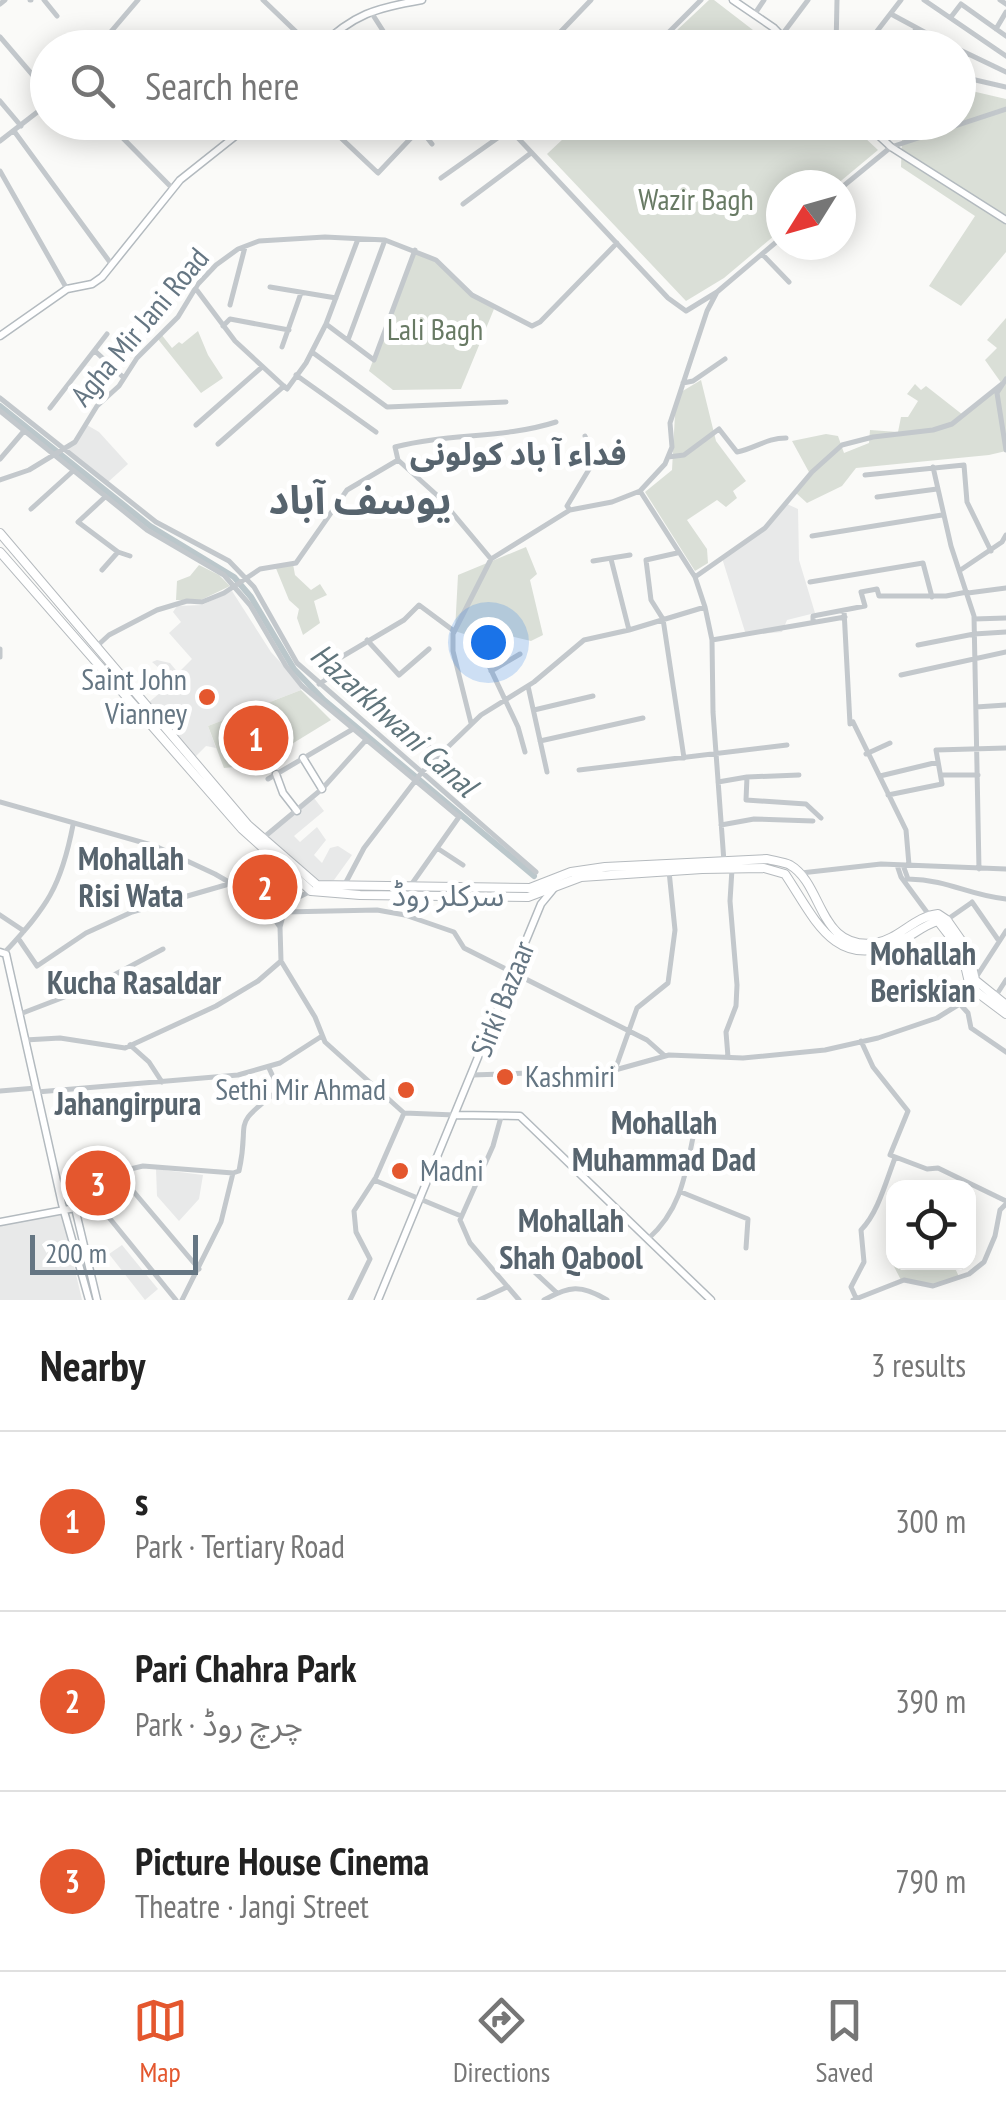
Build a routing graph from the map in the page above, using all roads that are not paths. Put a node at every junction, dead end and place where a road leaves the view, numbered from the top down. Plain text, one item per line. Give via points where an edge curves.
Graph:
1 (44, 0) edge
2 (138, 0) edge
3 (263, 0) edge
4 (422, 0) edge
5 (592, 0) edge
6 (702, 0) edge
7 (733, 0) edge
8 (764, 0) edge
9 (808, 0) edge
10 (837, 0) edge
11 (901, 0) edge
12 (924, 0) edge
13 (940, 0) edge
14 (935, 8) junction
15 (370, 11) junction
16 (1006, 12) edge
17 (890, 14) junction
18 (754, 15) junction
19 (57, 16) dead end
20 (950, 18) junction
21 (917, 28) joint
22 (996, 29) junction
23 (112, 30) edge
24 (296, 30) edge
25 (338, 30) edge
26 (382, 30) edge
27 (563, 30) edge
28 (671, 30) edge
29 (774, 30) edge
30 (789, 30) edge
31 (834, 30) edge
32 (878, 30) edge
33 (920, 30) edge
34 (968, 30) edge
35 (976, 36) edge
36 (1006, 36) edge
37 (0, 37) edge
38 (1006, 56) edge
39 (976, 58) edge
40 (1006, 72) edge
41 (30, 73) edge
42 (976, 78) edge
43 (1006, 87) edge
44 (0, 101) edge
45 (1006, 109) edge
46 (30, 118) edge
47 (976, 119) edge
48 (21, 126) junction
49 (14, 131) junction
50 (124, 140) edge
51 (232, 140) edge
52 (343, 140) edge
53 (409, 140) edge
54 (429, 140) edge
55 (496, 140) edge
56 (519, 140) edge
57 (883, 140) edge
58 (912, 140) edge
59 (0, 141) edge
60 (432, 144) dead end
61 (891, 147) junction
62 (531, 153) junction
63 (0, 171) edge
64 (856, 176) edge
65 (441, 178) dead end
66 (173, 189) junction
67 (464, 204) dead end
68 (1006, 220) edge
69 (358, 238) junction
70 (385, 240) junction
71 (617, 244) junction
72 (245, 247) junction
73 (415, 250) junction
74 (766, 251) edge
75 (762, 254) junction
76 (112, 264) junction
77 (789, 282) dead end
78 (270, 287) dead end
79 (195, 288) junction
80 (67, 289) junction
81 (301, 292) junction
82 (716, 292) junction
83 (336, 298) junction
84 (230, 305) dead end
85 (326, 324) junction
86 (223, 326) junction
87 (289, 330) junction
88 (108, 334) dead end
89 (0, 336) edge
90 (348, 340) junction
91 (282, 347) dead end
92 (95, 351) junction
93 (312, 352) junction
94 (726, 359) dead end
95 (262, 367) junction
96 (296, 376) junction
97 (124, 378) junction
98 (1004, 382) edge
99 (683, 383) junction
100 (284, 386) junction
101 (997, 393) junction
102 (1006, 394) edge
103 (0, 398) edge
104 (506, 402) dead end
105 (50, 408) dead end
106 (1, 413) edge
107 (556, 422) dead end
108 (196, 425) dead end
109 (24, 431) junction
110 (376, 432) dead end
111 (584, 436) dead end
112 (786, 438) dead end
113 (218, 444) dead end
114 (65, 450) junction
115 (1006, 450) edge
116 (54, 456) junction
117 (668, 457) junction
118 (0, 459) edge
119 (398, 460) junction
120 (933, 467) junction
121 (74, 471) junction
122 (865, 475) dead end
123 (0, 480) edge
124 (937, 489) junction
125 (640, 491) junction
126 (106, 497) junction
127 (877, 498) dead end
128 (31, 509) dead end
129 (570, 510) junction
130 (943, 514) junction
131 (0, 533) edge
132 (812, 536) dead end
133 (1005, 538) edge
134 (991, 551) junction
135 (0, 552) edge
136 (118, 552) junction
137 (678, 553) junction
138 (130, 556) dead end
139 (630, 556) dead end
140 (611, 558) junction
141 (491, 559) junction
142 (594, 561) dead end
143 (102, 570) dead end
144 (960, 570) junction
145 (247, 576) junction
146 (695, 577) junction
147 (810, 582) dead end
148 (234, 585) junction
149 (1006, 588) edge
150 (968, 592) junction
151 (932, 597) junction
152 (705, 606) junction
153 (844, 614) junction
154 (662, 618) junction
155 (974, 618) junction
156 (1006, 618) edge
157 (472, 630) dead end
158 (629, 630) junction
159 (455, 632) junction
160 (1006, 632) edge
161 (974, 634) junction
162 (367, 640) junction
163 (712, 640) junction
164 (918, 645) dead end
165 (97, 646) junction
166 (429, 649) dead end
167 (1006, 652) edge
168 (89, 653) junction
169 (520, 654) dead end
170 (975, 660) junction
171 (491, 671) junction
172 (342, 674) dead end
173 (901, 675) dead end
174 (320, 684) junction
175 (528, 686) junction
176 (592, 696) dead end
177 (505, 702) junction
178 (1006, 705) edge
179 (976, 706) junction
180 (534, 710) junction
181 (643, 718) dead end
182 (471, 723) junction
183 (353, 729) junction
184 (366, 740) junction
185 (540, 741) junction
186 (890, 744) dead end
187 (788, 745) dead end
188 (978, 748) junction
189 (1006, 748) edge
190 (524, 752) dead end
191 (716, 754) junction
192 (866, 754) junction
193 (440, 756) junction
194 (303, 758) junction
195 (684, 758) junction
196 (938, 762) junction
197 (579, 770) dead end
198 (422, 772) junction
199 (547, 772) dead end
200 (799, 775) dead end
201 (978, 775) junction
202 (272, 776) joint
203 (880, 776) junction
204 (940, 776) junction
205 (747, 777) junction
206 (415, 780) junction
207 (718, 782) junction
208 (322, 789) junction
209 (888, 795) junction
210 (0, 802) edge
211 (297, 811) junction
212 (821, 818) dead end
213 (812, 821) dead end
214 (74, 825) junction
215 (721, 825) junction
216 (262, 838) junction
217 (438, 848) junction
218 (724, 862) junction
219 (464, 865) dead end
220 (903, 865) junction
221 (200, 867) junction
222 (732, 869) junction
223 (979, 869) junction
224 (1006, 870) edge
225 (669, 871) junction
226 (536, 872) dead end
227 (605, 872) junction
228 (798, 873) junction
229 (554, 882) junction
230 (232, 884) junction
231 (344, 886) junction
232 (410, 887) junction
233 (314, 888) junction
234 (201, 890) junction
235 (531, 891) junction
236 (973, 899) junction
237 (1006, 899) edge
238 (284, 912) junction
239 (929, 914) junction
240 (0, 915) edge
241 (945, 922) junction
242 (280, 927) junction
243 (824, 927) junction
244 (24, 931) junction
245 (1006, 931) edge
246 (18, 938) junction
247 (999, 941) junction
248 (163, 949) dead end
249 (2, 952) edge
250 (281, 961) junction
251 (513, 974) junction
252 (1006, 980) edge
253 (972, 983) junction
254 (995, 996) junction
255 (959, 1003) junction
256 (1006, 1004) edge
257 (20, 1014) junction
258 (1006, 1014) edge
259 (628, 1033) junction
260 (322, 1036) junction
261 (25, 1040) junction
262 (861, 1041) junction
263 (130, 1045) junction
264 (1006, 1052) edge
265 (665, 1056) junction
266 (728, 1057) junction
267 (269, 1068) junction
268 (615, 1070) junction
269 (472, 1075) junction
270 (162, 1082) junction
271 (36, 1090) junction
272 (0, 1091) edge
273 (404, 1113) junction
274 (455, 1115) junction
275 (502, 1116) junction
276 (696, 1123) dead end
277 (892, 1157) junction
278 (117, 1172) junction
279 (234, 1173) junction
280 (374, 1180) junction
281 (58, 1186) junction
282 (681, 1192) junction
283 (420, 1200) junction
284 (1006, 1202) edge
285 (75, 1208) junction
286 (64, 1212) junction
287 (461, 1216) junction
288 (0, 1222) edge
289 (648, 1239) junction
290 (746, 1248) dead end
291 (528, 1266) dead end
292 (199, 1269) junction
293 (507, 1287) junction
294 (556, 1296) edge
295 (855, 1299) edge
296 (89, 1300) edge
297 (97, 1300) edge
298 (179, 1300) edge
299 (350, 1300) edge
300 (378, 1300) edge
301 (479, 1300) edge
302 (518, 1300) edge
303 (544, 1300) edge
304 (606, 1300) edge
305 (711, 1300) edge

1 - 19 street
2 - 23 street
3 - 24 street
4 - 15 street
5 - 27 street
6 - 28 street
7 - 18 street
8 - 18 street
9 - 30 street
10 - 31 street
11 - 17 street
12 - 14 street
13 - 14 street
14 - 20 street
15 - 25 street
15 - 26 street
16 - 22 street
17 - 21 street
17 - 32 street
18 - 29 street
20 - 22 street via 961,4
20 - 34 street
21 - 33 street
22 - 36 street
35 - 38 street
37 - 41 street
39 - 40 street
42 - 43 street
44 - 48 street
45 - 47 street
46 - 48 street
48 - 49 street
49 - 59 street
49 - 76 street
50 - 66 street
51 - 66 street
52 - 53 street via 378,173
54 - 60 street
55 - 65 street
56 - 62 street
57 - 61 street
58 - 61 street
61 - 64 street
61 - 68 street
62 - 67 street
62 - 71 street
63 - 80 street
66 - 76 street
69 - 70 street, Agha Mir Jani Road
69 - 72 street, Agha Mir Jani Road
69 - 83 street
70 - 73 street, Agha Mir Jani Road
70 - 90 street
71 - 73 street, Agha Mir Jani Road via 532,326 480,301 436,260
71 - 82 street via 686,312
72 - 79 street, Agha Mir Jani Road via 216,264
72 - 84 street
73 - 90 street via 374,360
74 - 75 street
75 - 77 street
75 - 82 street
76 - 80 street via 92,284
78 - 81 street
79 - 86 street
79 - 97 street, Agha Mir Jani Road
80 - 89 street
81 - 83 street
81 - 87 street
82 - 99 street
83 - 85 street
85 - 90 street
85 - 93 street
86 - 87 street via 230,319
86 - 95 street
87 - 91 street
88 - 92 street
92 - 97 street
92 - 105 street
93 - 96 street
93 - 104 street via 387,407
94 - 99 street
95 - 100 street
95 - 108 street
96 - 100 street
96 - 110 street
97 - 114 street, Agha Mir Jani Road
98 - 101 street
98 - 146 street via 952,424 842,444 765,528
99 - 117 street
100 - 113 street
101 - 102 street
101 - 115 street
103 - 114 street
106 - 109 street
107 - 119 street via 522,432 423,440 395,447
109 - 116 street
109 - 118 street
111 - 129 street via 594,461
112 - 117 street via 737,452 719,429 684,455
114 - 116 street
114 - 145 street via 156,522
116 - 121 street
116 - 123 street
117 - 125 street
119 - 141 street
119 - 145 street via 346,490 296,562
120 - 122 street
120 - 124 street
120 - 134 street via 964,465 967,502
121 - 126 street
121 - 128 street
124 - 127 street
124 - 130 street
125 - 129 street
125 - 137 street
126 - 136 street via 78,522
126 - 148 street
129 - 141 street
130 - 132 street
130 - 144 street
131 - 165 main road
133 - 134 street
134 - 144 street
135 - 168 main road
136 - 138 street
136 - 143 street
137 - 146 street
137 - 154 street via 646,560 651,600
139 - 140 street
140 - 142 street
140 - 158 street
141 - 159 street
144 - 150 street
145 - 148 street
145 - 174 street via 297,664
146 - 152 street
147 - 151 street via 923,562
148 - 165 street via 202,602 170,604 141,616
148 - 183 street via 302,686
149 - 150 street
150 - 151 street
150 - 155 street
151 - 153 street via 861,592 865,606
152 - 154 street
152 - 163 street
153 - 163 street
153 - 192 street via 850,724
154 - 158 street
154 - 195 street
155 - 156 street
155 - 161 street
157 - 171 street
158 - 175 street via 584,640
159 - 162 street via 419,605
159 - 182 street via 453,651
160 - 161 street
161 - 164 street
161 - 170 street
162 - 166 street via 399,675
162 - 174 street via 321,670 326,678
163 - 191 street
165 - 168 main road
165 - 216 main road
167 - 170 street
168 - 233 main road via 242,829
169 - 171 street
170 - 173 street
170 - 179 street
171 - 177 street
172 - 193 street
174 - 198 street
175 - 177 street
175 - 180 street
176 - 180 street
177 - 182 street
177 - 190 street
178 - 179 street
179 - 188 street
180 - 185 street
181 - 185 street
182 - 193 street
183 - 184 street
183 - 194 street
184 - 206 street
184 - 208 street
185 - 199 street
186 - 192 street
187 - 191 street
188 - 189 street
188 - 196 street via 936,750
188 - 201 street
191 - 195 street
191 - 207 street
192 - 203 street
193 - 198 street
194 - 202 street
194 - 208 street
195 - 197 street
196 - 203 street
196 - 204 street
198 - 206 street
198 - 226 street
200 - 205 street
201 - 204 street
201 - 223 street
202 - 211 street
203 - 209 street
204 - 209 street via 942,784
205 - 207 street
205 - 212 street via 746,800 806,804
206 - 217 street via 459,818
206 - 231 street
207 - 215 street
208 - 211 street
209 - 220 street via 906,830
210 - 214 street
211 - 216 street
213 - 215 street
214 - 221 street via 155,846
214 - 244 street via 56,888
215 - 218 street
216 - 233 main road
217 - 219 street
217 - 232 street
218 - 227 main road
218 - 228 main road via 768,859
220 - 223 street
220 - 228 street
220 - 236 street via 908,879 958,886
220 - 239 street via 901,877
221 - 230 street
221 - 234 street via 206,880
222 - 225 main road, سرکلر روڈ
222 - 243 main road, سرکلر روڈ via 785,874
222 - 266 street via 737,985 726,1032
223 - 224 street
225 - 227 main road, سرکلر روڈ
225 - 259 street via 675,930 668,983 637,1008
227 - 229 main road, سرکلر روڈ
228 - 243 main road
229 - 235 main road, سرکلر روڈ
229 - 251 street, Sirki Bazaar
230 - 234 street
230 - 242 street via 262,901
231 - 232 main road
231 - 233 main road
232 - 235 main road
233 - 235 main road, سرکلر روڈ via 360,895
233 - 238 street
234 - 246 street via 86,932 37,966
236 - 237 street
236 - 241 street
236 - 247 street
238 - 242 street
238 - 251 street via 405,915 454,932 464,948
239 - 241 main road
239 - 243 main road via 876,943 856,943
240 - 244 street
241 - 243 main road via 868,951 844,948
241 - 253 main road
242 - 250 street
244 - 246 street
245 - 247 street
246 - 249 street
247 - 253 street
248 - 257 street
249 - 257 street
250 - 260 street
250 - 263 street via 218,1006
251 - 259 street
251 - 269 street, Sirki Bazaar
252 - 254 street
253 - 254 main road
253 - 255 street
253 - 258 main road
254 - 256 main road
255 - 262 street via 920,1025
255 - 264 street via 971,1028
257 - 261 street
259 - 265 street
259 - 268 street
260 - 267 street
260 - 273 street
261 - 263 street
261 - 271 street
262 - 266 street
262 - 277 street via 908,1111
263 - 270 street
265 - 266 street
265 - 268 street
267 - 270 street
267 - 279 street via 279,1090 246,1115 241,1164
268 - 269 street
269 - 274 street, Sirki Bazaar
270 - 271 street
271 - 272 street
271 - 281 street
273 - 274 street
273 - 280 street
274 - 275 street
274 - 283 street, Sirki Bazaar
275 - 287 street
275 - 289 street via 520,1116
276 - 282 street
277 - 284 street via 938,1168
277 - 295 street via 877,1211 861,1230 864,1262 852,1287
278 - 279 street via 151,1165
278 - 281 street
278 - 292 street
279 - 292 street
280 - 283 street
280 - 299 street via 354,1211 370,1259
281 - 286 street
282 - 289 street via 670,1218
282 - 290 street via 748,1219
283 - 287 street
283 - 300 street, Sirki Bazaar
284 - 295 street via 984,1262 970,1274 933,1286 904,1280
285 - 286 street
285 - 297 street
285 - 298 street via 98,1204
286 - 288 street
286 - 296 street
287 - 293 street via 470,1243
289 - 305 street
291 - 294 street
292 - 298 street
293 - 301 street
293 - 302 street
294 - 303 street
294 - 304 street via 581,1286

